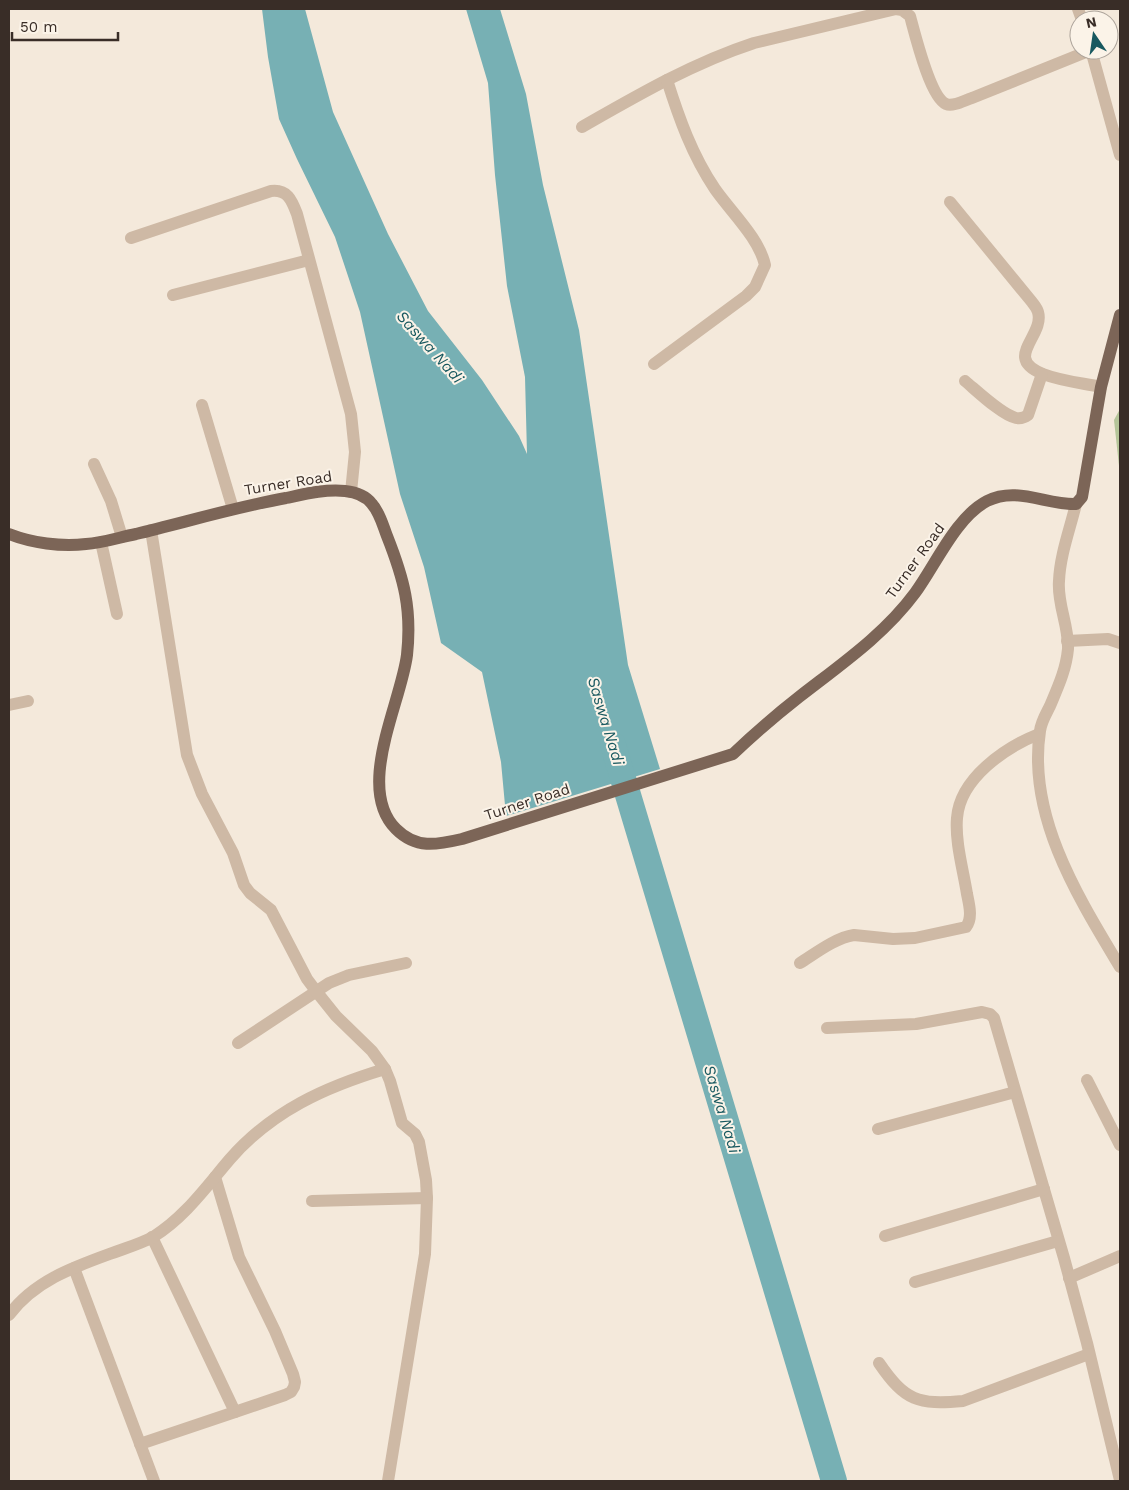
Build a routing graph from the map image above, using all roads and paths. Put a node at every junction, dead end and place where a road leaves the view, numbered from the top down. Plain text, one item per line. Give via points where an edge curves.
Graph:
1 (667, 80) junction
2 (582, 127) dead end
3 (1120, 155) edge
4 (950, 202) dead end
5 (131, 238) dead end
6 (310, 260) junction
7 (173, 295) dead end
8 (1120, 315) edge
9 (654, 364) dead end
10 (1042, 374) junction
11 (965, 381) dead end
12 (1101, 387) junction
13 (202, 405) dead end
14 (94, 464) dead end
15 (351, 492) junction
16 (1076, 504) junction
17 (233, 509) junction
18 (151, 530) junction
19 (9, 534) edge
20 (122, 537) junction
21 (101, 542) junction
22 (117, 614) dead end
23 (1067, 641) junction
24 (1120, 642) edge
25 (28, 701) dead end
26 (9, 704) edge
27 (1039, 734) junction
28 (406, 963) dead end
29 (800, 963) dead end
30 (1120, 967) edge
31 (316, 991) junction
32 (827, 1028) dead end
33 (238, 1043) dead end
34 (385, 1069) junction
35 (1087, 1080) dead end
36 (1015, 1092) junction
37 (878, 1129) dead end
38 (1120, 1145) edge
39 (215, 1177) junction
40 (1044, 1189) junction
41 (427, 1198) junction
42 (312, 1201) dead end
43 (885, 1236) dead end
44 (152, 1237) junction
45 (1058, 1241) junction
46 (1120, 1256) edge
47 (74, 1268) junction
48 (1069, 1278) junction
49 (915, 1282) dead end
50 (9, 1313) edge
51 (1089, 1354) junction
52 (880, 1363) dead end
53 (235, 1412) junction
54 (140, 1444) junction
55 (1120, 1480) edge
56 (154, 1481) edge
57 (388, 1481) edge

1 - 2 street
1 - 3 street via 754,43 890,10 902,10 910,16 932,88 947,104 972,98 1091,50
1 - 9 street via 696,158 715,190 759,248 765,265 755,287 746,296
4 - 10 street via 1038,311 1039,321 1025,353 1027,364
5 - 6 street via 278,190 288,195 292,202
6 - 7 street
6 - 15 street via 351,414 355,452
8 - 12 main road
10 - 11 street via 1028,415 1017,419
10 - 12 street
12 - 16 main road via 1082,497
13 - 17 street
14 - 20 street via 111,501
15 - 16 main road, Turner Road via 372,503 378,513 406,591 409,622 407,656 389,721 380,770 380,797 384,813 407,839 441,844 733,754 767,722 887,624 914,594 971,512 987,501 1013,495
15 - 17 main road, Turner Road via 312,493
16 - 23 street via 1059,582
17 - 18 main road, Turner Road
18 - 20 main road, Turner Road
18 - 31 street via 191,767 233,853 244,886 271,910
19 - 21 main road, Turner Road via 54,544
20 - 21 main road, Turner Road
21 - 22 street
23 - 24 street via 1108,639
23 - 27 street via 1066,666
25 - 26 street
27 - 29 street via 1008,749 984,768 962,799 956,831 970,909 966,927 915,938 849,936
27 - 30 street via 1037,766 1040,794 1051,832 1069,874
28 - 31 street via 348,975
31 - 33 street
31 - 34 street
32 - 36 street via 916,1024 982,1012 990,1014 997,1027
34 - 39 street via 323,1090 287,1111 264,1126
34 - 41 street via 402,1123 419,1142
35 - 38 street
36 - 37 street
36 - 40 street
39 - 44 street via 189,1208
39 - 53 street via 239,1257 275,1331 295,1382 291,1392 285,1395
40 - 43 street
40 - 45 street
41 - 42 street
41 - 57 street via 425,1254
44 - 47 street
44 - 53 street
45 - 48 street
45 - 49 street
46 - 48 street
47 - 50 street via 50,1278
47 - 54 street
48 - 51 street
51 - 52 street via 963,1401 944,1403 929,1402 901,1391
51 - 55 street
53 - 54 street
54 - 56 street

